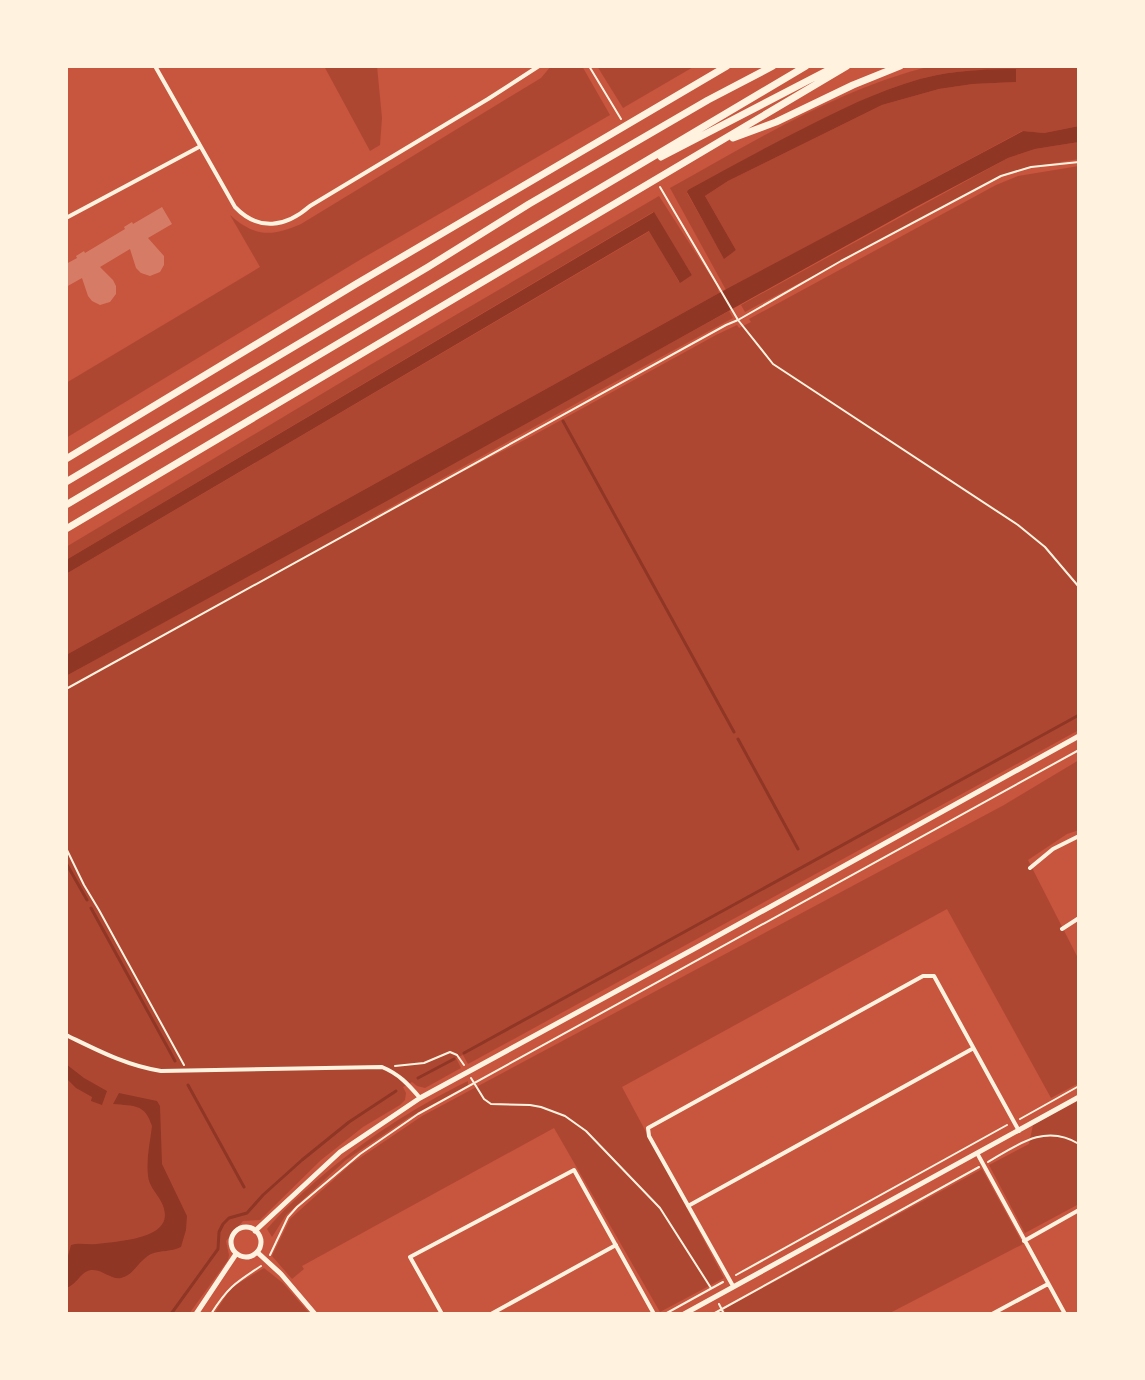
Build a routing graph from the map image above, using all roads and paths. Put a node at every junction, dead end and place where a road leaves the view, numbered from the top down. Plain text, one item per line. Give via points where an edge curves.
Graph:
1 (155, 66) edge
2 (539, 66) edge
3 (589, 66) edge
4 (716, 66) edge
5 (727, 66) edge
6 (773, 66) edge
7 (806, 66) edge
8 (836, 66) edge
9 (847, 66) edge
10 (900, 66) edge
11 (594, 73) dead end
12 (683, 91) junction
13 (717, 144) junction
14 (199, 147) junction
15 (647, 162) junction
16 (1079, 162) edge
17 (66, 218) edge
18 (699, 252) dead end
19 (738, 320) junction
20 (66, 459) edge
21 (66, 482) edge
22 (66, 505) edge
23 (66, 529) edge
24 (1079, 587) edge
25 (66, 689) edge
26 (1079, 736) edge
27 (1079, 750) edge
28 (1079, 836) edge
29 (66, 848) edge
30 (1030, 868) dead end
31 (1079, 918) edge
32 (1062, 929) dead end
33 (66, 1035) edge
34 (972, 1049) junction
35 (382, 1067) junction
36 (186, 1072) junction
37 (468, 1072) junction
38 (474, 1084) junction
39 (1079, 1086) edge
40 (1079, 1097) edge
41 (420, 1098) junction
42 (1013, 1122) junction
43 (1019, 1131) junction
44 (1079, 1144) edge
45 (977, 1153) junction
46 (983, 1165) junction
47 (688, 1206) junction
48 (1079, 1210) edge
49 (255, 1231) junction
50 (1024, 1241) junction
51 (616, 1245) junction
52 (257, 1252) junction
53 (236, 1254) junction
54 (266, 1260) junction
55 (729, 1279) junction
56 (1048, 1284) junction
57 (733, 1286) junction
58 (711, 1289) junction
59 (715, 1297) junction
60 (721, 1309) junction
61 (196, 1314) edge
62 (211, 1314) edge
63 (315, 1314) edge
64 (442, 1314) edge
65 (491, 1314) edge
66 (654, 1314) edge
67 (665, 1314) edge
68 (684, 1314) edge
69 (713, 1314) edge
70 (724, 1314) edge
71 (992, 1314) edge
72 (1065, 1314) edge

1 - 14 street
2 - 14 street via 284,223 245,217
3 - 11 path
4 - 12 highway
5 - 12 highway
6 - 21 highway
7 - 15 highway
8 - 15 highway
9 - 13 highway
10 - 13 highway
12 - 20 highway
13 - 23 highway
14 - 17 street
15 - 22 highway
16 - 19 path via 1001,176
18 - 19 path
19 - 24 path via 780,369 1018,525
19 - 25 path
26 - 37 street
27 - 38 path
28 - 30 street
29 - 36 path
31 - 32 street
33 - 36 street via 142,1068
34 - 42 street
34 - 47 street
34 - 47 street via 934,976 923,976 648,1128
35 - 36 street
35 - 37 path via 417,1065 450,1052
35 - 41 street via 404,1079
37 - 38 path
37 - 41 street
38 - 54 path via 385,1135 334,1175 288,1217
38 - 58 path via 491,1104 541,1107 586,1131 660,1208
39 - 42 path
40 - 43 street
41 - 49 street via 340,1152
42 - 43 street
42 - 55 path
43 - 45 street
44 - 46 path via 1037,1136
45 - 46 street
45 - 57 street
46 - 50 street
46 - 60 path
47 - 55 street
48 - 50 street
49 - 52 street via 261,1243
49 - 53 street via 240,1229 233,1235
50 - 56 street
51 - 64 street via 572,1170 410,1257
51 - 65 street
51 - 66 street
52 - 53 street via 249,1257
52 - 54 street
53 - 61 street
54 - 62 path via 233,1284
54 - 63 street
55 - 57 street
55 - 58 path
56 - 71 street
56 - 72 street
57 - 59 street
58 - 59 path
58 - 67 path
59 - 60 path
59 - 68 street
60 - 69 path
60 - 70 path

